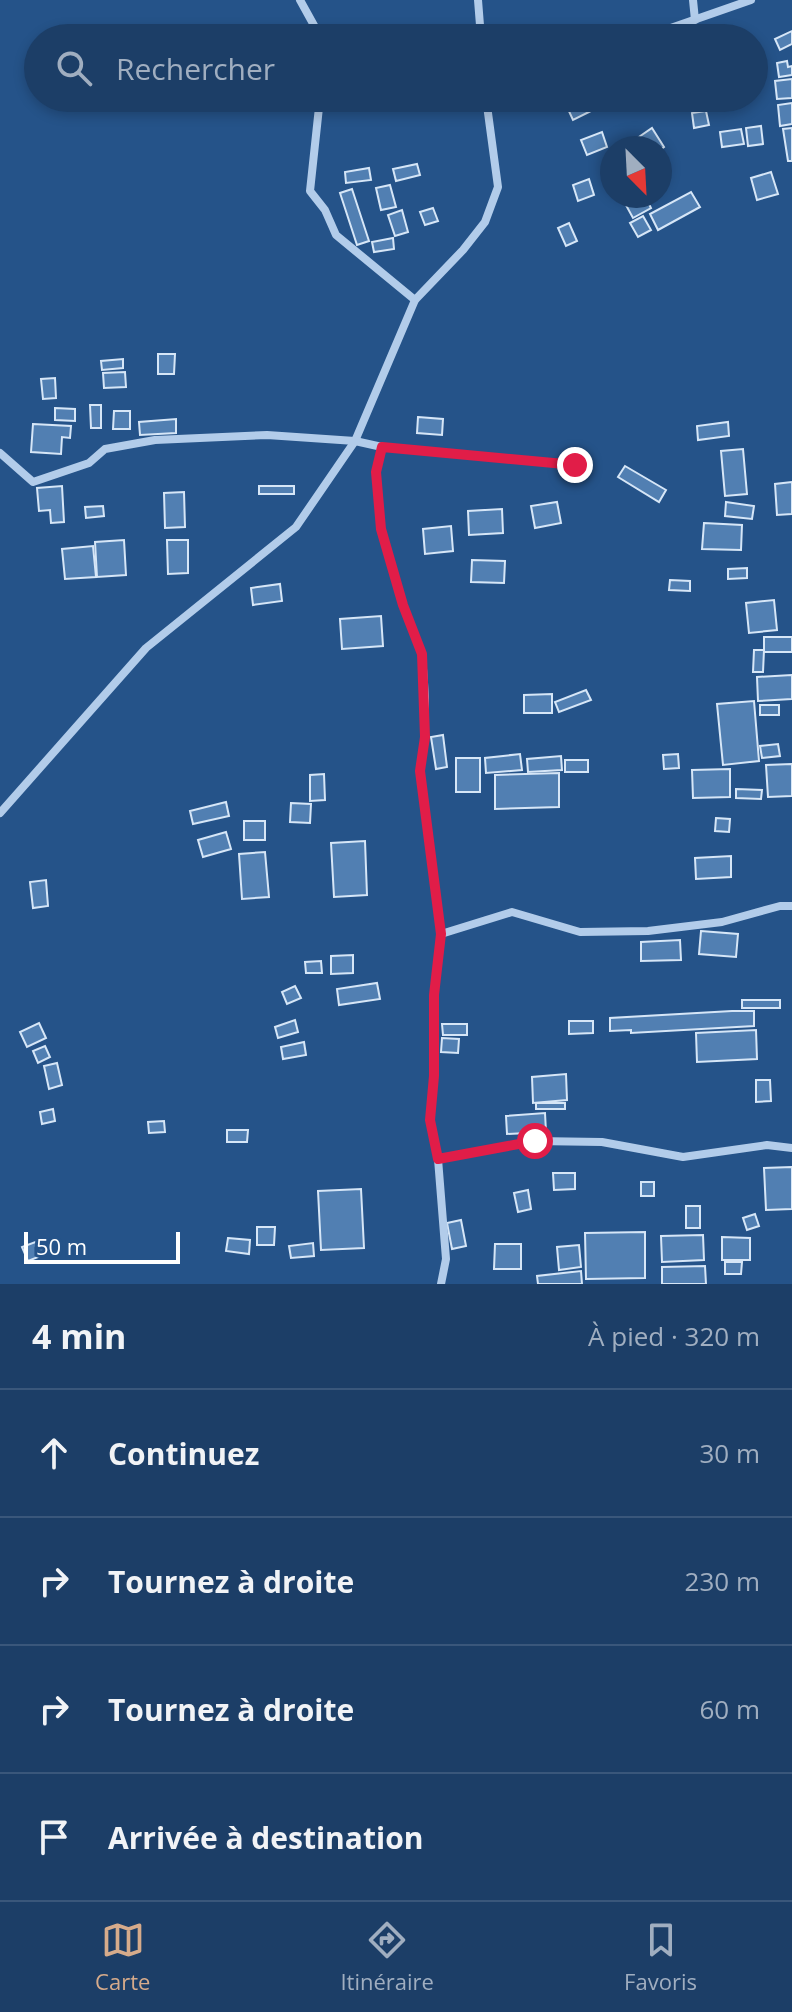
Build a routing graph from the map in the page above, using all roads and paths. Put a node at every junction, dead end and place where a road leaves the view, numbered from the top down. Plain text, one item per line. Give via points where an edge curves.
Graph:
1 (300, 0) edge
2 (478, 0) edge
3 (693, 0) edge
4 (751, 0) edge
5 (695, 20) junction
6 (313, 24) edge
7 (480, 24) edge
8 (683, 24) edge
9 (318, 112) edge
10 (488, 112) edge
11 (415, 300) junction
12 (355, 441) junction
13 (382, 447) junction
14 (0, 453) edge
15 (575, 465) dead end
16 (0, 813) edge
17 (792, 906) edge
18 (441, 934) junction
19 (792, 1148) edge
20 (438, 1159) junction
21 (441, 1284) edge

1 - 6 street
2 - 7 street
3 - 5 street
4 - 5 street
5 - 8 street
9 - 11 street via 310,191 336,235
10 - 11 street via 498,187 485,222
11 - 12 street
12 - 13 street
12 - 14 street via 267,435 155,440 105,449 89,463 33,482
12 - 16 street via 296,527 146,648
13 - 15 street
13 - 18 street via 376,472 381,529 422,654 425,737 420,771
17 - 18 street via 648,931 580,932 512,912
18 - 20 street via 430,1120
19 - 20 street via 767,1145 683,1157 602,1142 535,1141
20 - 21 street via 446,1259

